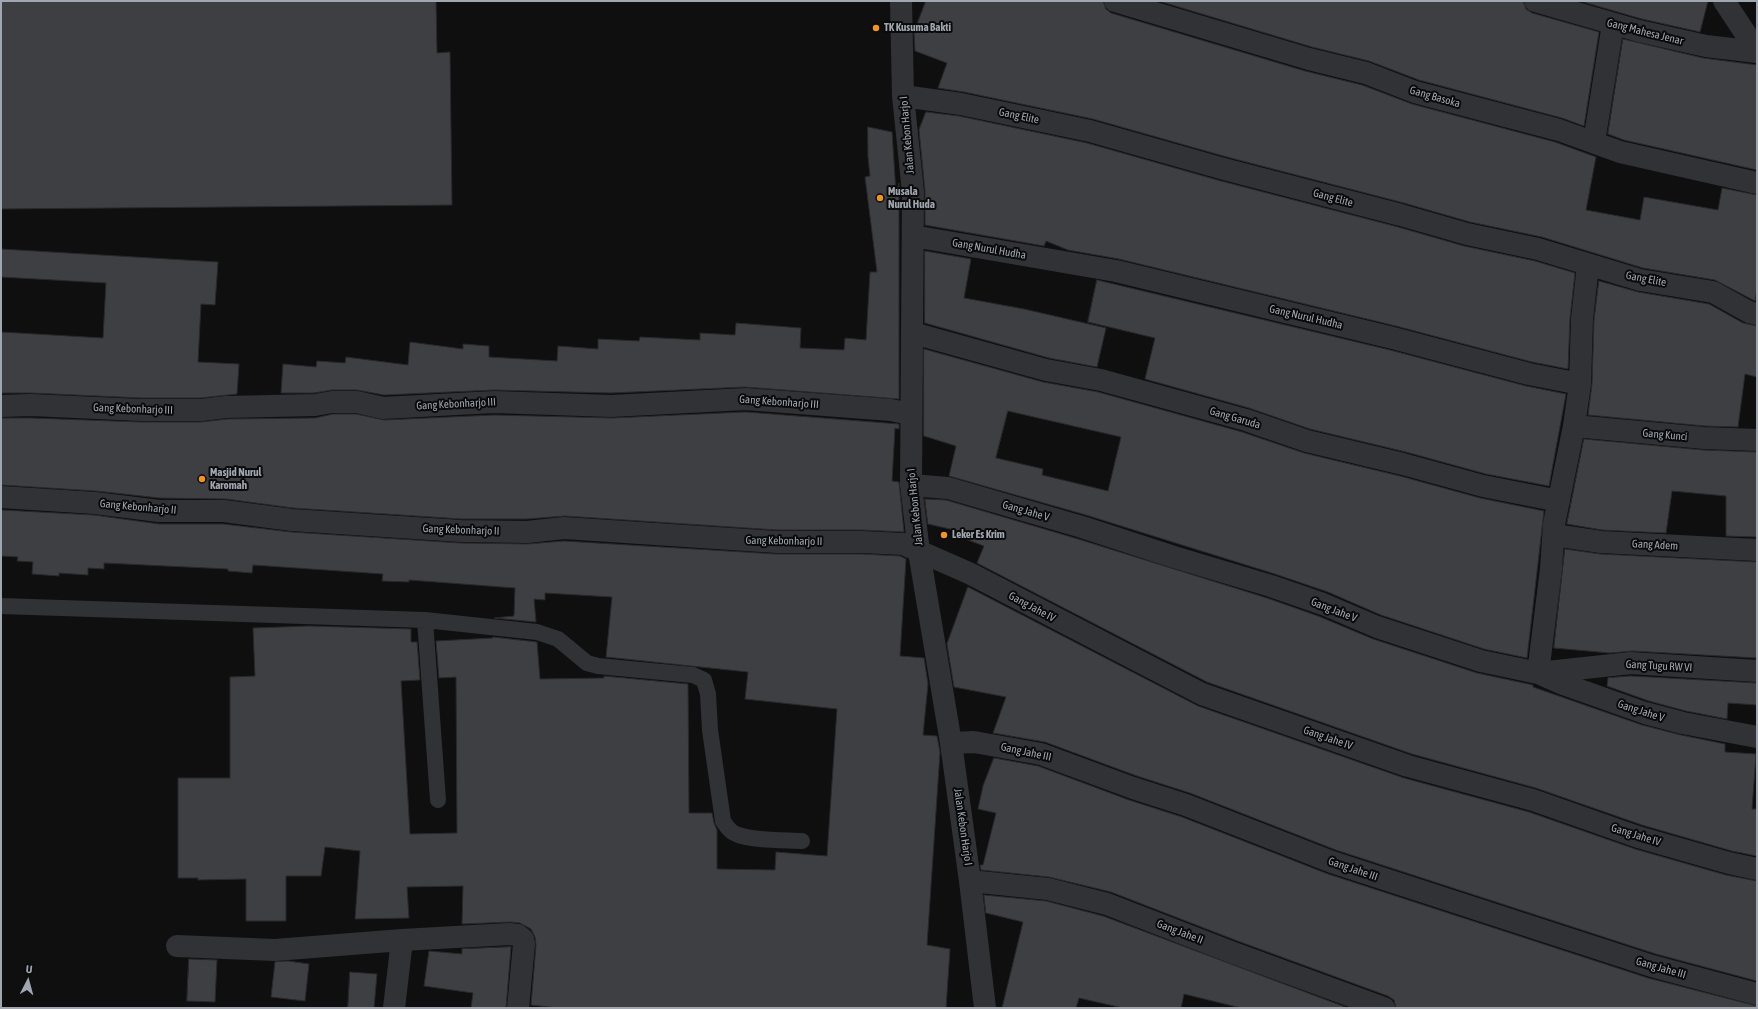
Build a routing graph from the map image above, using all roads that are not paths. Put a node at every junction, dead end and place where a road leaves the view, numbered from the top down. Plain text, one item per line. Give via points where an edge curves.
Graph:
1 (902, 1) edge
2 (1116, 1) edge
3 (1535, 1) edge
4 (1724, 1) edge
5 (1613, 24) junction
6 (1757, 52) edge
7 (903, 96) junction
8 (1594, 142) junction
9 (1757, 183) edge
10 (913, 236) junction
11 (1588, 265) junction
12 (1757, 314) edge
13 (913, 333) junction
14 (1580, 384) junction
15 (1, 406) edge
16 (910, 414) junction
17 (1574, 426) junction
18 (1757, 440) edge
19 (911, 485) junction
20 (1, 497) edge
21 (1559, 501) junction
22 (1554, 535) junction
23 (1757, 550) edge
24 (919, 552) junction
25 (1, 606) edge
26 (426, 620) junction
27 (1757, 671) edge
28 (1538, 673) junction
29 (1757, 737) edge
30 (951, 743) junction
31 (438, 800) dead end
32 (802, 841) dead end
33 (1757, 869) edge
34 (970, 881) junction
35 (402, 940) junction
36 (177, 946) dead end
37 (1757, 994) edge
38 (394, 1008) edge
39 (518, 1008) edge
40 (985, 1008) edge
41 (1384, 1008) edge

1 - 7 street, Jalan Kebon Harjo I
2 - 8 street, Gang Basoka via 1302,57 1366,73 1415,92 1559,130
3 - 5 street, Gang Mahesa Jenar
4 - 6 street
5 - 6 street, Gang Mahesa Jenar via 1706,46
5 - 8 street
7 - 10 street, Jalan Kebon Harjo I via 913,192
7 - 11 street, Gang Elite via 961,104 1090,131 1467,234 1538,249
8 - 9 street, Gang Basoka via 1620,152
10 - 13 street, Jalan Kebon Harjo I
10 - 14 street, Gang Nurul Hudha via 1116,271 1393,338 1529,374
11 - 12 street, Gang Elite via 1640,280 1713,292 1748,312
11 - 14 street via 1582,319
13 - 16 street, Jalan Kebon Harjo I
13 - 21 street, Gang Garuda via 1046,370 1101,380 1246,420 1307,441 1483,486
14 - 17 street
15 - 16 street, Gang Kebonharjo III via 201,410 332,402 357,402 383,408 494,402 611,406 746,399 891,410
16 - 19 street, Jalan Kebon Harjo I
17 - 18 street, Gang Kunci via 1704,438
17 - 21 street
19 - 24 street, Jalan Kebon Harjo I
19 - 28 street, Gang Jahe V via 948,488 1082,527 1174,558 1271,586 1377,626 1481,660
20 - 24 street, Gang Kebonharjo II via 95,503 158,511 224,511 292,520 461,531 527,532 564,528 778,542 902,544
21 - 22 street
22 - 23 street, Gang Adem via 1601,542
22 - 28 street
24 - 30 street, Jalan Kebon Harjo I
24 - 33 street, Gang Jahe IV via 971,574 1202,694 1408,766 1533,800 1638,837 1729,864
25 - 26 lane
26 - 31 lane
26 - 32 lane via 537,632 558,639 587,662 598,666 693,675 704,680 708,694 710,730 723,821 728,829 737,835
27 - 28 street, Gang Tugu RW VI via 1631,663
28 - 29 street, Gang Jahe V via 1645,714
30 - 34 street, Jalan Kebon Harjo I
30 - 37 street, Gang Jahe III via 974,742 1041,754 1347,867 1652,966
34 - 40 street, Jalan Kebon Harjo I
34 - 41 street, Gang Jahe II via 1048,889 1107,904
35 - 36 street via 275,950
35 - 38 street
35 - 39 street via 518,935 524,944

